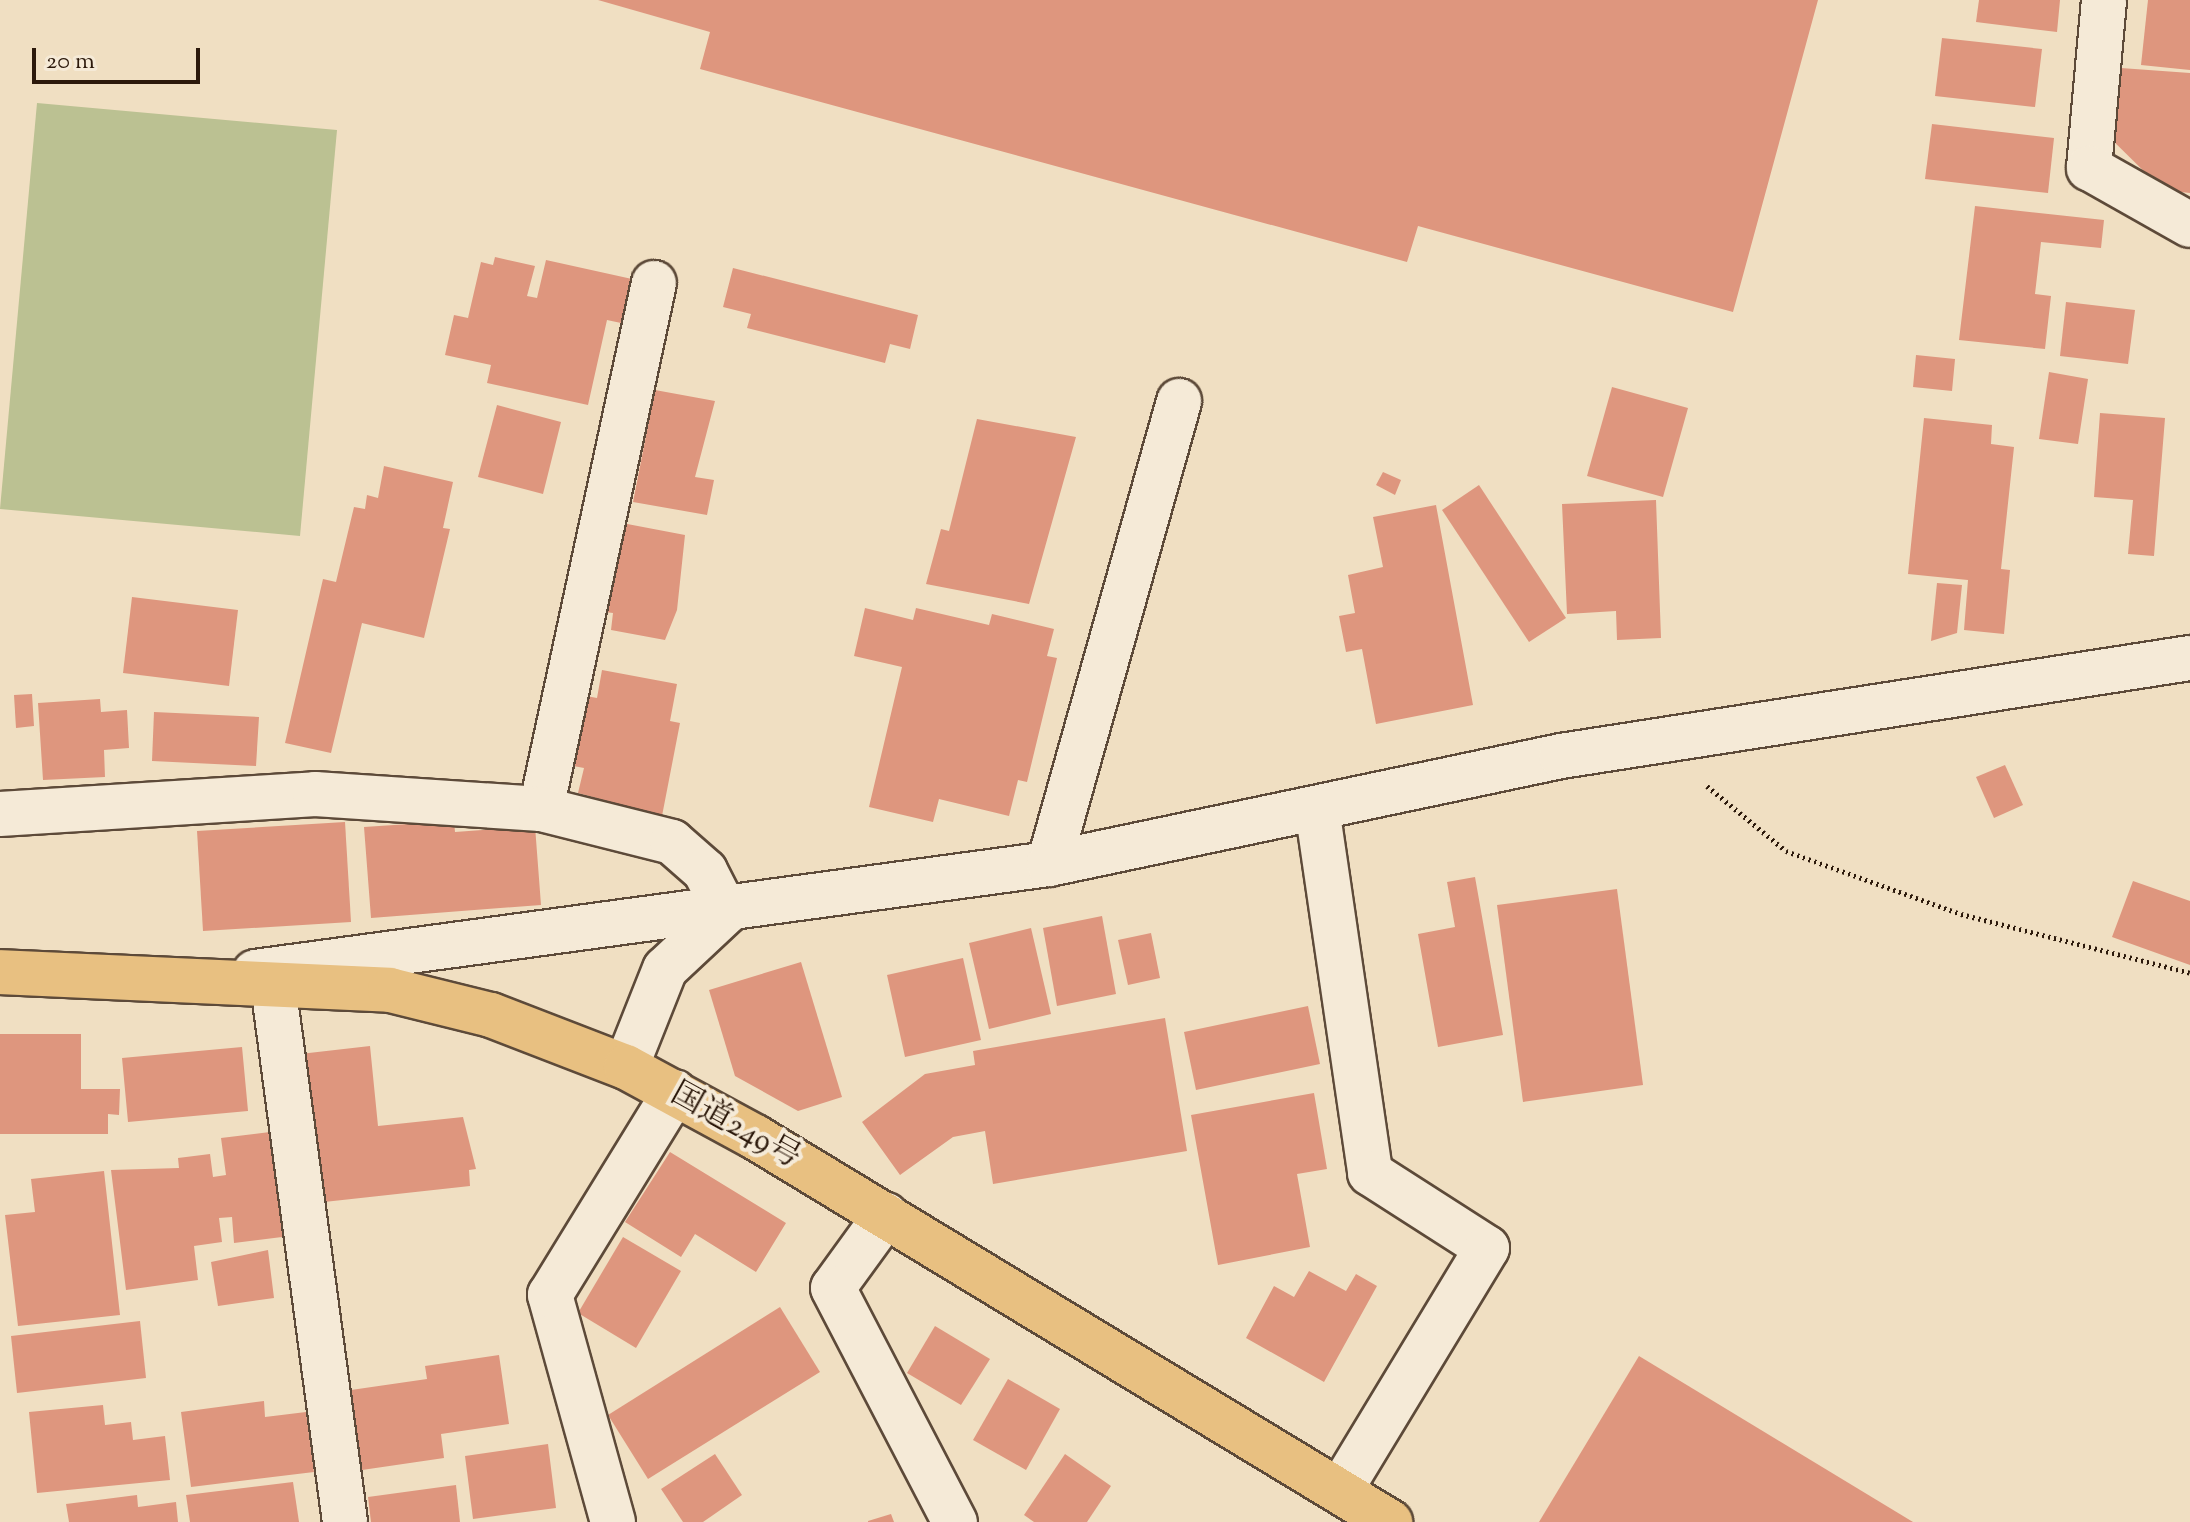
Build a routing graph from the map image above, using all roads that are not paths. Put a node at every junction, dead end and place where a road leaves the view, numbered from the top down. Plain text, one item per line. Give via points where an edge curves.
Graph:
1 (2104, 0) edge
2 (2190, 225) edge
3 (654, 283) dead end
4 (1179, 401) dead end
5 (2189, 648) edge
6 (1317, 808) junction
7 (541, 809) junction
8 (0, 814) edge
9 (1049, 864) junction
10 (726, 912) junction
11 (0, 972) edge
12 (193, 980) junction
13 (273, 985) junction
14 (626, 1067) junction
15 (675, 1092) junction
16 (886, 1215) junction
17 (1340, 1491) junction
18 (345, 1522) edge
19 (613, 1522) edge
20 (955, 1522) edge
21 (1390, 1522) edge

1 - 2 street via 2089,168
3 - 7 street
4 - 9 street
5 - 6 street
6 - 9 street
6 - 17 street via 1370,1173 1487,1248
7 - 8 street via 315,794
7 - 10 street via 672,842 705,871
9 - 10 street
10 - 12 street
10 - 14 street via 665,969
11 - 12 highway, 国道249号
12 - 13 highway, 国道249号
13 - 14 highway, 国道249号 via 390,990 491,1015
13 - 18 street
14 - 15 highway, 国道249号
15 - 16 highway, 国道249号
15 - 19 street via 550,1295
16 - 17 highway, 国道249号
16 - 20 street via 833,1288
17 - 21 highway, 国道249号

